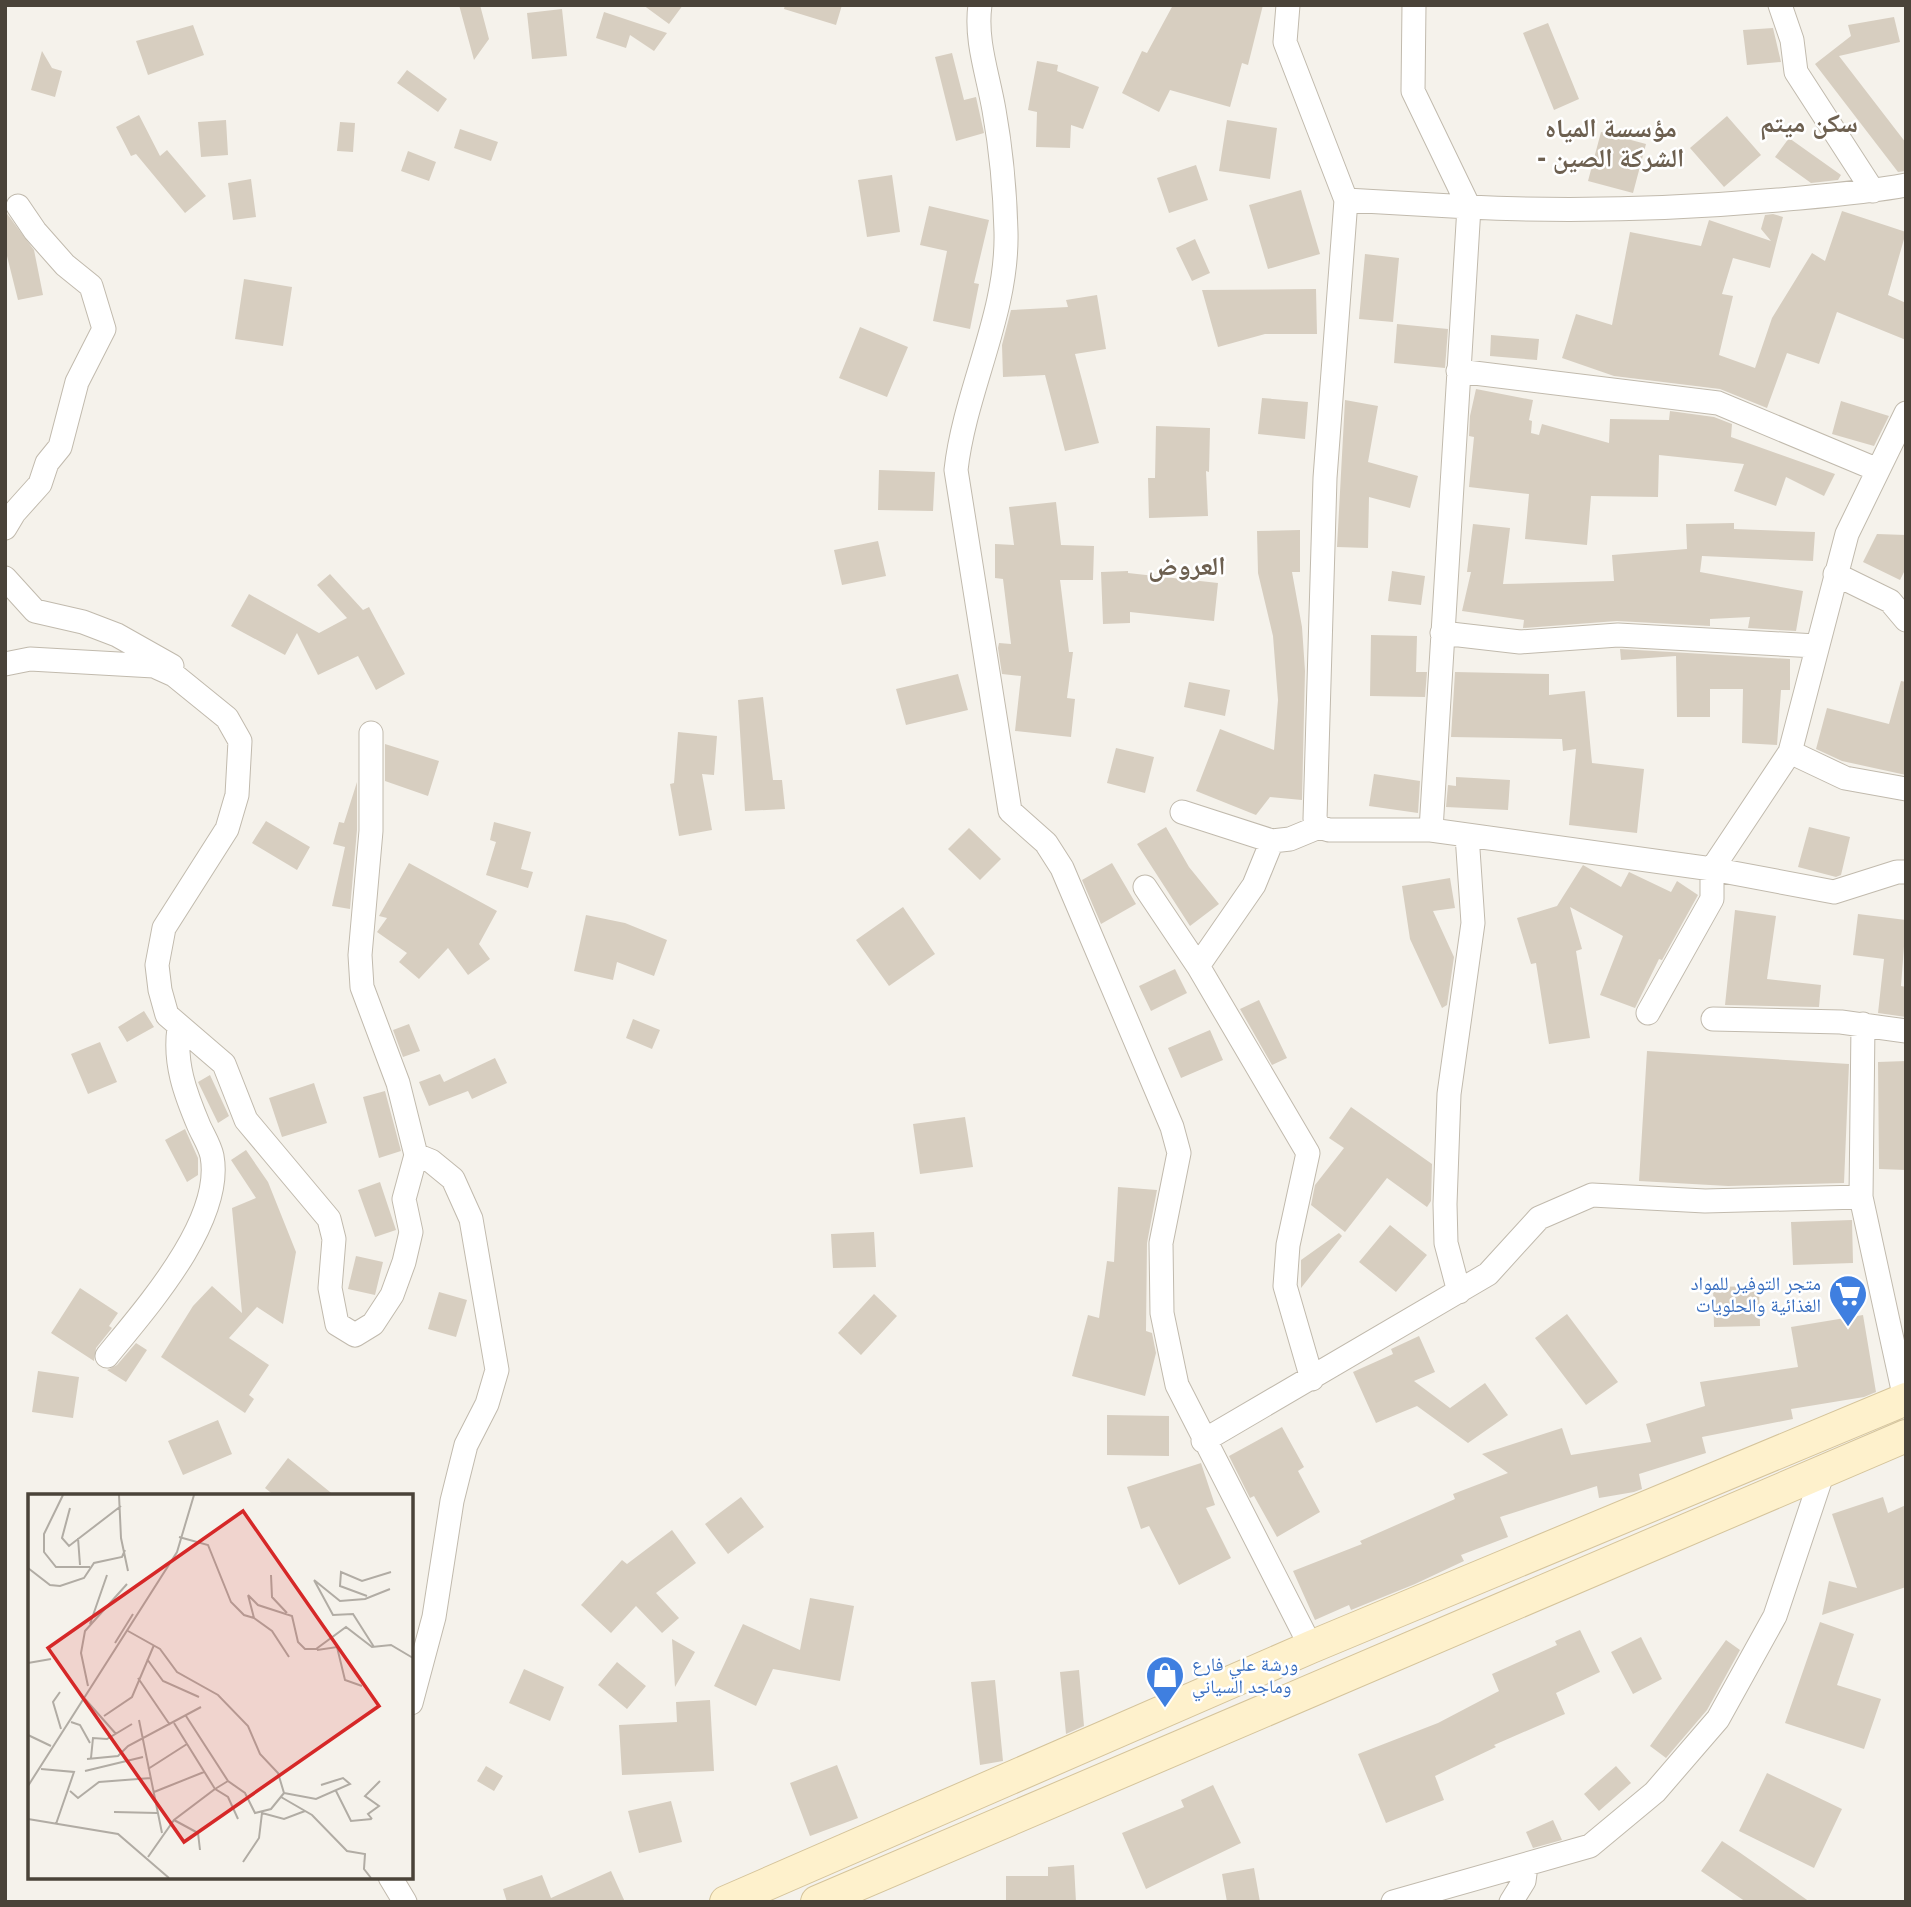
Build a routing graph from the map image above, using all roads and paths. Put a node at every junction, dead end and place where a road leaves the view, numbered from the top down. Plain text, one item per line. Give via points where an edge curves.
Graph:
1 (980, 5) edge
2 (1288, 5) edge
3 (1414, 5) edge
4 (1780, 5) edge
5 (1906, 185) edge
6 (1873, 191) junction
7 (1346, 200) junction
8 (18, 206) dead end
9 (1469, 207) junction
10 (1458, 371) junction
11 (1906, 413) edge
12 (1878, 470) junction
13 (5, 528) edge
14 (1835, 574) junction
15 (5, 578) edge
16 (1906, 620) edge
17 (1442, 633) junction
18 (1816, 646) junction
19 (5, 664) edge
20 (174, 675) junction
21 (371, 733) dead end
22 (1790, 751) junction
23 (1906, 789) edge
24 (1181, 812) dead end
25 (1319, 827) junction
26 (1431, 830) junction
27 (1468, 835) junction
28 (1272, 841) junction
29 (1712, 869) junction
30 (1906, 872) edge
31 (1146, 887) dead end
32 (1198, 966) junction
33 (1648, 1013) dead end
34 (1713, 1019) dead end
35 (1863, 1024) junction
36 (179, 1028) junction
37 (1906, 1031) edge
38 (416, 1155) junction
39 (1861, 1197) junction
40 (1459, 1292) junction
41 (107, 1356) dead end
42 (1312, 1379) junction
43 (1905, 1399) edge
44 (1906, 1436) edge
45 (1203, 1441) junction
46 (1775, 1453) junction
47 (1823, 1472) junction
48 (1790, 1486) junction
49 (1311, 1647) junction
50 (413, 1696) edge
51 (1079, 1748) junction
52 (1096, 1783) junction
53 (1526, 1866) junction
54 (391, 1879) edge
55 (405, 1902) edge
56 (726, 1902) edge
57 (817, 1902) edge
58 (1393, 1902) edge
59 (1511, 1902) edge

1 - 45 street via 977,26 995,113 1006,233 1001,297 960,431 956,470 1010,811 1046,843 1062,868 1179,1153 1161,1243 1162,1314 1177,1385
2 - 7 street via 1285,42
3 - 9 street via 1413,91
4 - 6 street via 1792,40 1796,72
5 - 6 street
6 - 9 street via 1711,206 1563,212
7 - 9 street
7 - 25 street via 1325,478 1315,819
8 - 13 street via 65,265 91,286 104,329 77,382 60,447 47,463 40,484
9 - 10 street
10 - 12 street via 1718,404
10 - 17 street
11 - 12 street
12 - 14 street via 1847,534
14 - 16 street via 1890,601
14 - 18 street
15 - 20 street via 35,611 117,635 164,659 174,668
17 - 18 street via 1520,642 1618,635
17 - 26 street
18 - 22 street
19 - 20 street via 30,659 153,666
20 - 36 street via 227,718 240,741 237,795 227,829 164,928 157,964 160,990 167,1015
21 - 38 street via 362,987 398,1083
22 - 23 street via 1844,778
22 - 29 street
24 - 28 street
25 - 26 street
25 - 28 street
26 - 27 street
27 - 29 street
27 - 40 street via 1473,923 1449,1094 1445,1203 1446,1243
28 - 32 street via 1254,885
29 - 30 street via 1834,892
29 - 33 street via 1712,899
31 - 32 street
32 - 42 street via 1308,1153 1288,1245 1285,1286
34 - 35 street
35 - 37 street
35 - 39 street
36 - 38 street via 224,1064 246,1120 328,1219 334,1240 333,1311 337,1324 355,1335 373,1324 392,1295 404,1262 411,1232 404,1199
36 - 41 street via 178,1069 212,1156 207,1209 154,1299
38 - 50 street via 453,1179 471,1219 497,1370 487,1404 466,1445 452,1501 434,1617
39 - 40 street via 1705,1201 1592,1195 1539,1218 1488,1274
39 - 43 street
40 - 42 street
42 - 45 street
43 - 46 main road
44 - 47 main road
45 - 49 street
46 - 48 main road
46 - 49 main road
47 - 48 main road
47 - 53 street via 1775,1616 1718,1719 1655,1793 1590,1846
48 - 52 main road
49 - 51 main road
51 - 52 main road
51 - 56 main road
52 - 57 main road
53 - 58 street
53 - 59 street via 1524,1881
54 - 55 street

